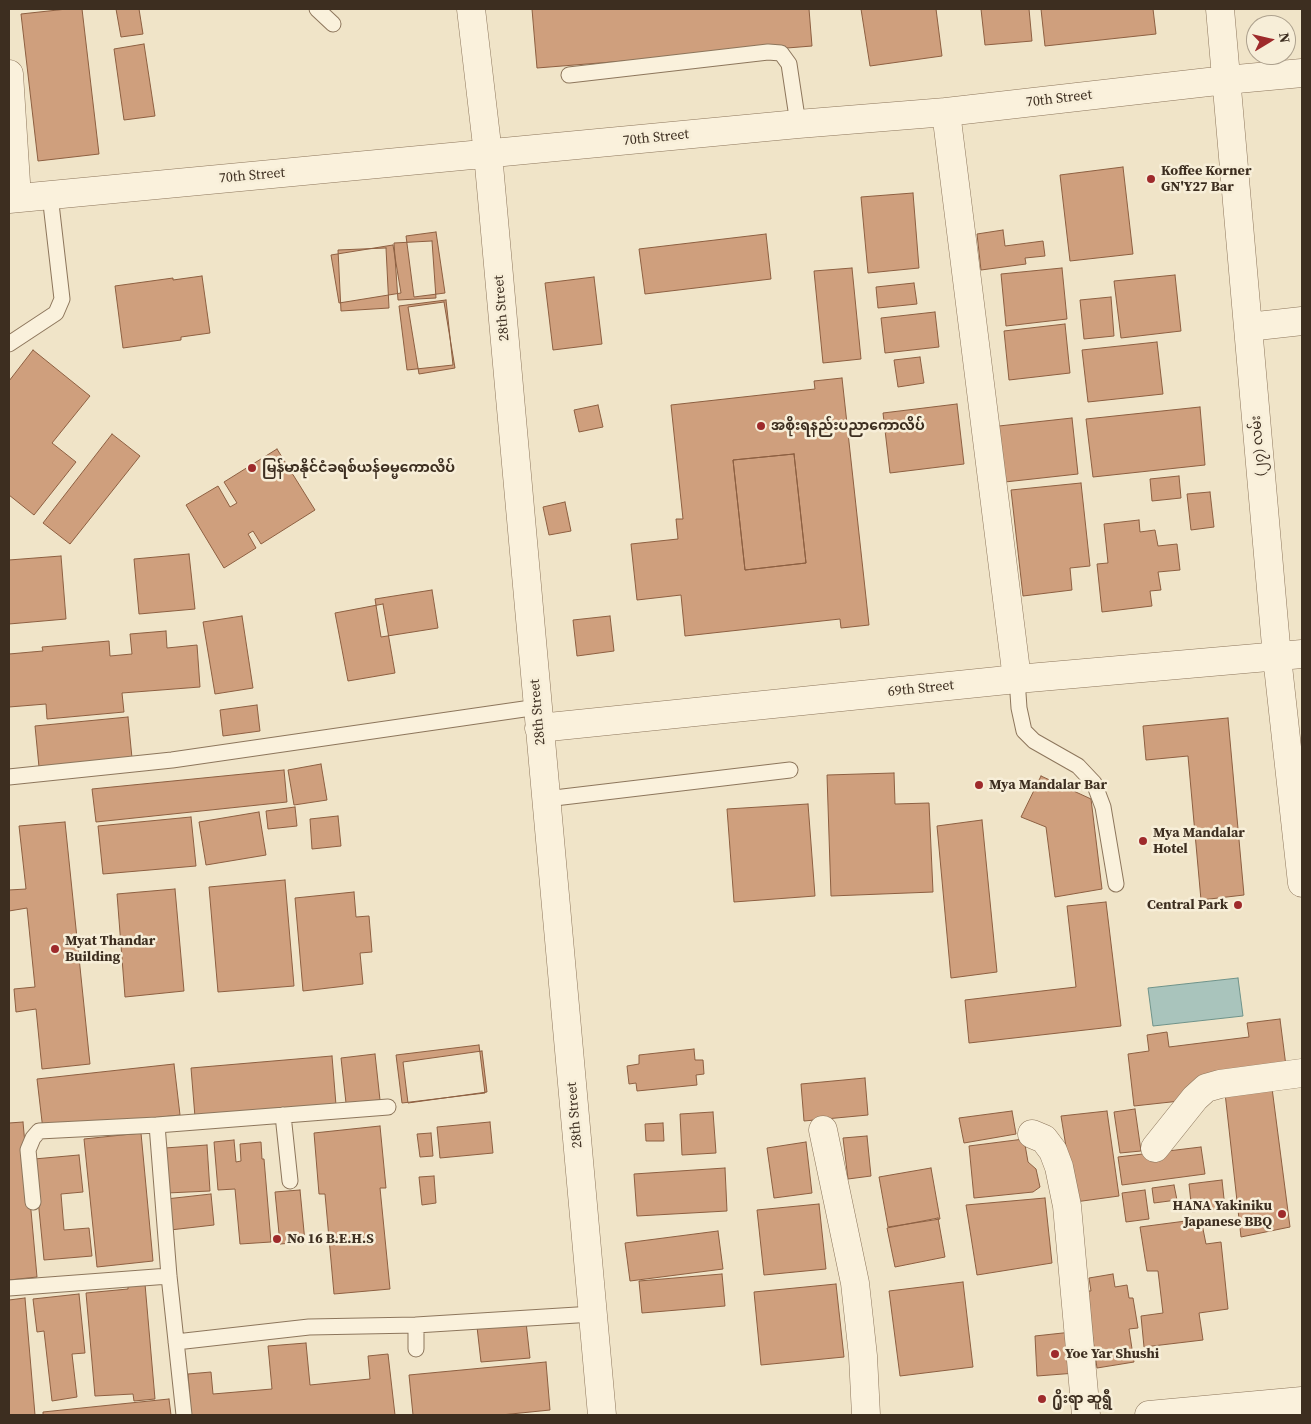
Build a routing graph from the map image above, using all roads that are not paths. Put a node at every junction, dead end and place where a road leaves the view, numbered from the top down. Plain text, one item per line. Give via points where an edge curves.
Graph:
1 (317, 9) edge
2 (471, 9) edge
3 (1220, 9) edge
4 (332, 24) dead end
5 (1302, 73) edge
6 (9, 74) edge
7 (570, 75) dead end
8 (1226, 80) junction
9 (946, 112) junction
10 (798, 124) junction
11 (488, 154) junction
12 (50, 195) junction
13 (13, 199) edge
14 (1302, 321) edge
15 (1248, 328) junction
16 (9, 344) edge
17 (1290, 655) edge
18 (1017, 679) junction
19 (539, 718) junction
20 (790, 770) dead end
21 (9, 778) edge
22 (546, 800) junction
23 (1302, 883) edge
24 (1116, 884) dead end
25 (1302, 1073) edge
26 (388, 1107) dead end
27 (283, 1115) junction
28 (157, 1125) junction
29 (823, 1130) dead end
30 (1032, 1134) dead end
31 (1154, 1148) dead end
32 (290, 1181) dead end
33 (33, 1202) dead end
34 (169, 1276) junction
35 (9, 1288) edge
36 (593, 1314) junction
37 (416, 1325) junction
38 (176, 1342) junction
39 (416, 1349) dead end
40 (1302, 1401) edge
41 (184, 1415) edge
42 (602, 1415) edge
43 (866, 1415) edge
44 (1086, 1415) edge
45 (1149, 1415) edge

1 - 4 lane
2 - 11 street, 28th Street
3 - 8 street, (၂၇) လမ်း
5 - 8 street, 70th Street
6 - 13 street
7 - 10 lane via 781,53 789,64
8 - 9 street, 70th Street
8 - 15 street, (၂၇) လမ်း
9 - 10 street, 70th Street
9 - 18 street
10 - 11 street, 70th Street
11 - 12 street, 70th Street
11 - 19 street, 28th Street
12 - 13 street, 70th Street
12 - 16 lane via 62,299 56,312
14 - 15 street
15 - 17 street, (၂၇) လမ်း
17 - 18 street, 69th Street
17 - 23 street, (၂၇) လမ်း
18 - 19 street, 69th Street
18 - 24 lane via 1024,731 1034,741 1078,766 1094,783 1103,807
19 - 21 lane
19 - 22 street, 28th Street
20 - 22 lane
22 - 36 street, 28th Street
25 - 31 street via 1206,1088
26 - 27 lane
27 - 28 lane
27 - 32 lane
28 - 33 lane via 39,1131 28,1150
28 - 34 lane
29 - 43 street via 855,1283
30 - 44 street via 1044,1139 1053,1151 1067,1206
34 - 35 lane
34 - 38 lane
36 - 37 lane
36 - 42 street, 28th Street
37 - 38 lane via 309,1328
37 - 39 lane
38 - 41 lane
40 - 45 street

